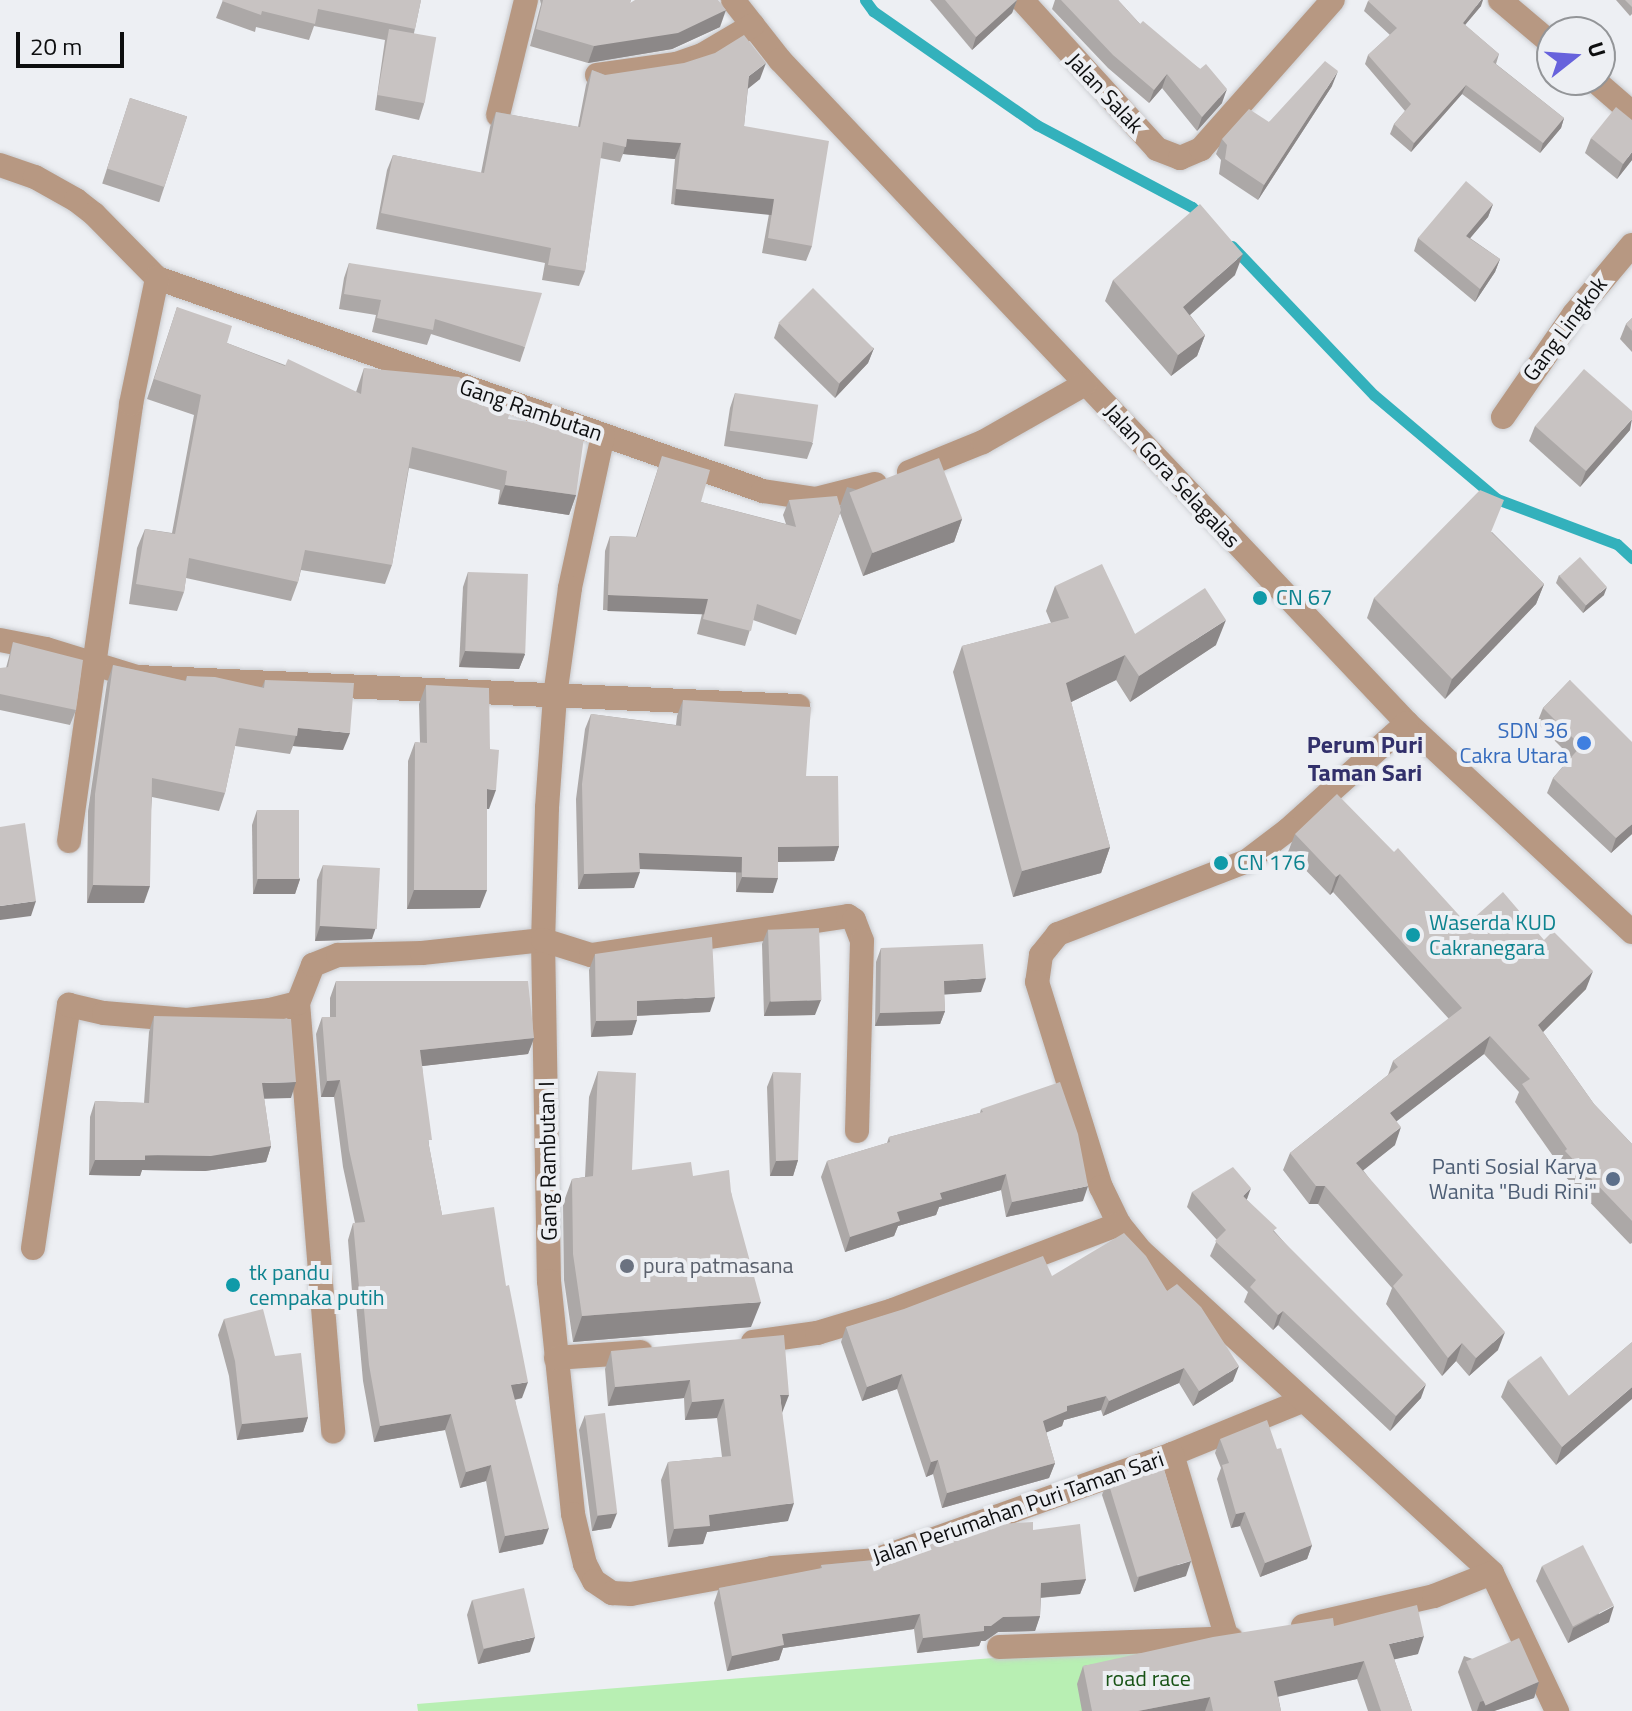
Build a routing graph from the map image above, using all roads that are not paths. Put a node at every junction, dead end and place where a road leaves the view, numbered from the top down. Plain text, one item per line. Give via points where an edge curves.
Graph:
1 (526, 0) edge
2 (733, 0) edge
3 (1022, 0) edge
4 (1333, 0) edge
5 (1500, 0) edge
6 (753, 25) junction
7 (1536, 30) edge
8 (597, 75) edge
9 (498, 115) edge
10 (0, 165) edge
11 (1632, 245) edge
12 (157, 278) junction
13 (1085, 384) junction
14 (1503, 417) dead end
15 (603, 435) junction
16 (0, 640) edge
17 (96, 666) junction
18 (555, 696) junction
19 (798, 706) edge
20 (1407, 723) junction
21 (69, 841) dead end
22 (1632, 932) edge
23 (543, 940) junction
24 (298, 1003) junction
25 (857, 1131) dead end
26 (1119, 1224) junction
27 (33, 1248) dead end
28 (724, 1345) edge
29 (663, 1350) edge
30 (556, 1358) junction
31 (1302, 1401) junction
32 (333, 1432) dead end
33 (1172, 1454) junction
34 (1492, 1573) junction
35 (631, 1594) joint
36 (1280, 1630) edge
37 (1254, 1634) edge
38 (1227, 1639) junction
39 (999, 1647) dead end
40 (1557, 1711) edge

1 - 9 street
2 - 6 street, Jalan Gora Selagalas
3 - 4 street, Jalan Salak via 1157,149 1180,158 1201,149
5 - 7 street
6 - 8 street via 676,64
6 - 13 street, Jalan Gora Selagalas
10 - 12 street, Gang Rambutan via 76,200
11 - 14 street, Gang Lingkok via 1574,314
12 - 15 street, Gang Rambutan
12 - 17 street via 131,404
13 - 15 street, Gang Rambutan via 1031,418 934,464 816,499 763,491
13 - 20 street, Jalan Gora Selagalas
15 - 18 street, Gang Rambutan I via 570,588
16 - 17 street
17 - 18 street via 163,679
17 - 21 street
18 - 19 street
18 - 23 street, Gang Rambutan I
20 - 22 street, Jalan Gora Selagalas
20 - 26 street via 1247,861 1074,925 1045,947 1036,973 1038,990 1101,1187
23 - 24 street via 422,953 338,955 313,965
23 - 25 street via 591,955 848,916 862,941
23 - 30 street, Gang Rambutan I via 549,1281
24 - 27 street via 187,1020 97,1013 69,1005
24 - 32 street
26 - 28 street via 881,1314 817,1333
26 - 31 street via 1141,1251
29 - 30 street
30 - 35 street, Gang Rambutan I via 573,1514 585,1564 594,1581 612,1593
31 - 33 street, Jalan Perumahan Puri Taman Sari
31 - 34 street
33 - 35 street, Jalan Perumahan Puri Taman Sari via 875,1560 772,1568
33 - 38 street
34 - 36 street via 1382,1610
34 - 40 street
37 - 38 street
38 - 39 street

